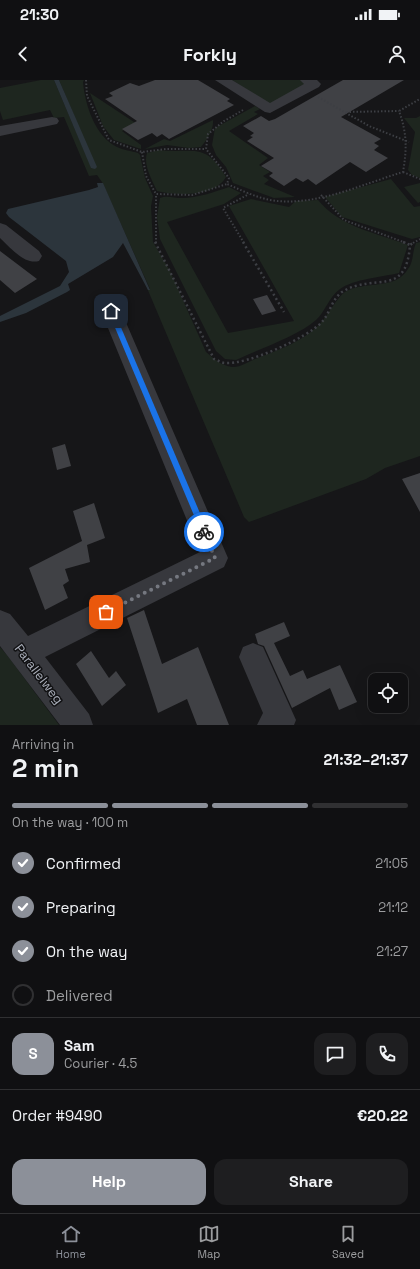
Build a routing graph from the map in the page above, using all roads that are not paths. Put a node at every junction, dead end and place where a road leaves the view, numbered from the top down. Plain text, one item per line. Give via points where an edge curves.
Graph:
1 (222, 80) edge
2 (305, 85) edge
3 (52, 121) dead end
4 (0, 131) edge
5 (0, 229) edge
6 (33, 256) dead end
7 (111, 311) dead end
8 (0, 624) edge
9 (24, 653) junction
10 (253, 657) dead end
11 (78, 725) edge
12 (272, 725) edge

1 - 2 street via 270,110
3 - 4 street
5 - 6 street
7 - 9 street via 215,558
8 - 9 street, Parallelweg
9 - 11 street, Parallelweg
10 - 12 street via 281,720

